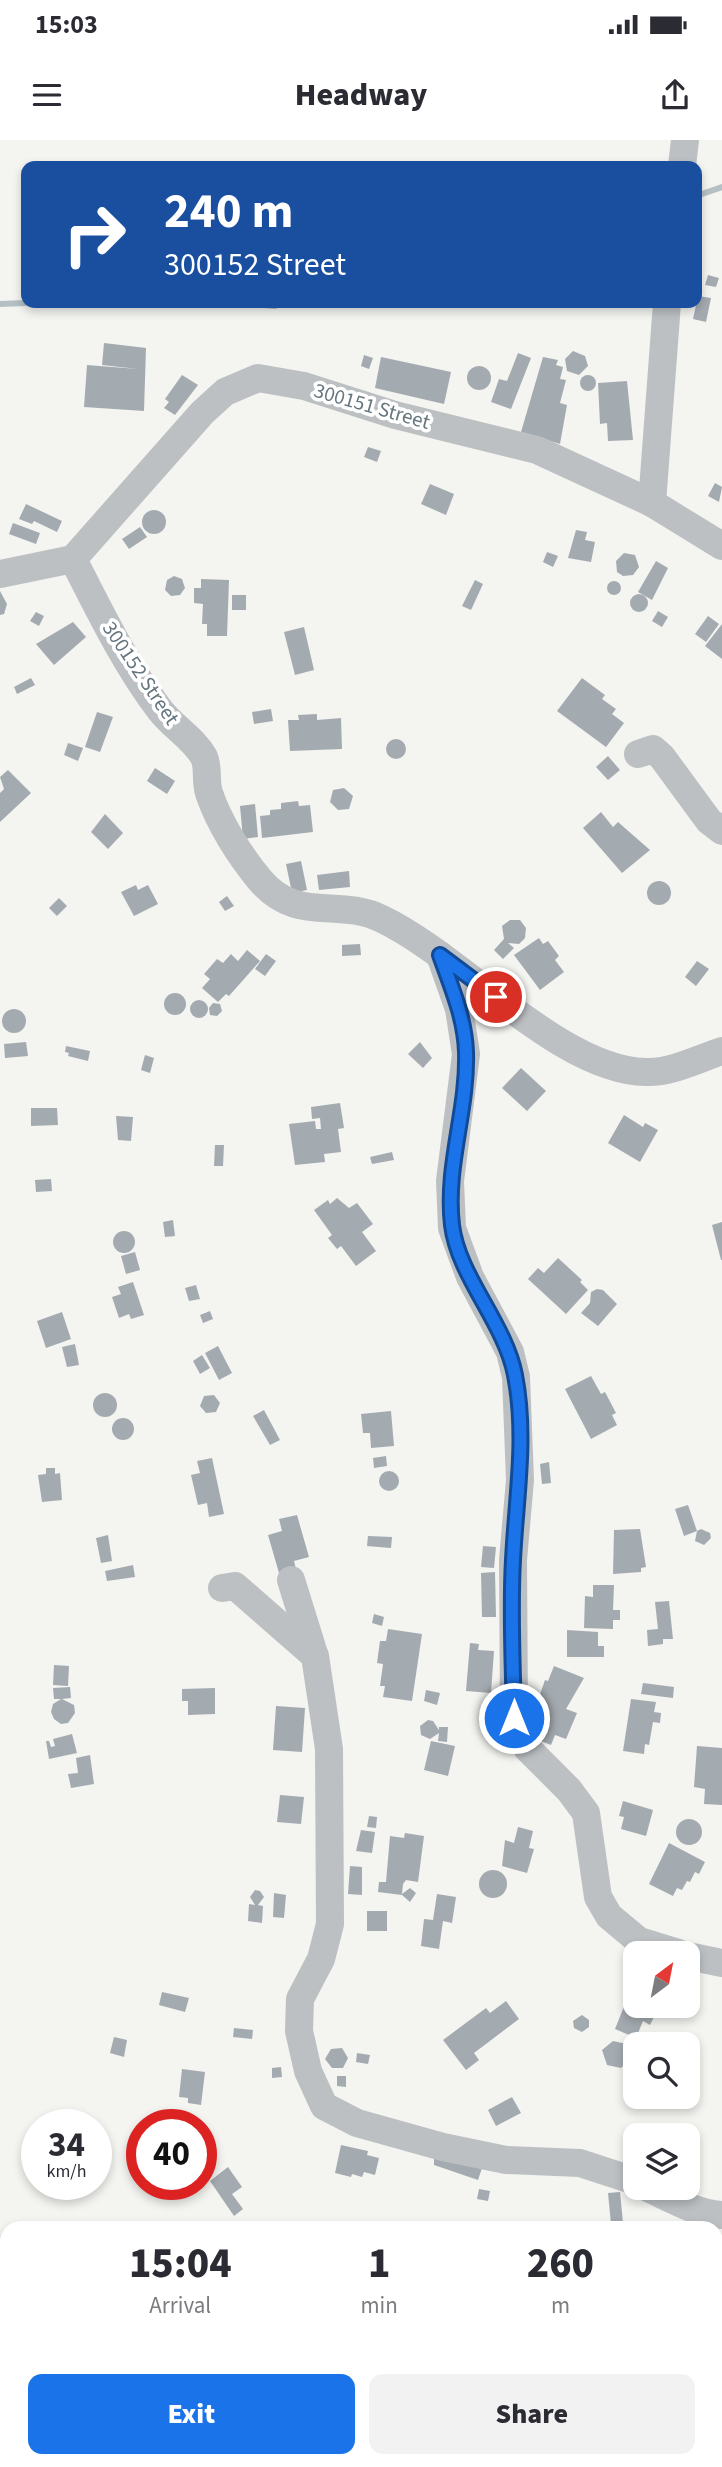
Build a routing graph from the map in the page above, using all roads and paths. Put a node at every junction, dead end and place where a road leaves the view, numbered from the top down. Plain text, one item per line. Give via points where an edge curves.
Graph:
1 (685, 140) edge
2 (683, 161) edge
3 (667, 308) edge
4 (652, 503) junction
5 (722, 546) edge
6 (73, 559) junction
7 (0, 574) edge
8 (638, 754) dead end
9 (722, 831) edge
10 (440, 955) junction
11 (722, 1051) edge
12 (291, 1580) dead end
13 (222, 1588) dead end
14 (314, 1656) junction
15 (639, 1941) edge
16 (700, 1958) edge
17 (722, 1963) edge
18 (623, 2177) edge
19 (673, 2200) edge
20 (722, 2215) edge

1 - 2 street
3 - 4 street
4 - 5 street, 300151 Street
4 - 6 street, 300151 Street via 537,450 395,415 304,386 258,378 225,392 202,413
6 - 7 street
6 - 10 street, 300152 Street via 111,633 161,711 202,754 214,806 260,880 298,907 359,911 380,918
8 - 9 street via 653,749 662,757 709,821
10 - 11 street, 300152 Street via 583,1054 628,1070 663,1070
10 - 15 street via 459,1009 466,1054 450,1181 452,1228 470,1277 510,1352 517,1389 520,1480 513,1560 514,1718 527,1748 586,1812 598,1897 609,1916
12 - 14 street
13 - 14 street via 235,1586
14 - 18 street via 328,1749 330,1924 321,1959 300,1998 299,2031 308,2071 324,2106 356,2123 443,2147 506,2160 580,2163
16 - 17 street
19 - 20 street

